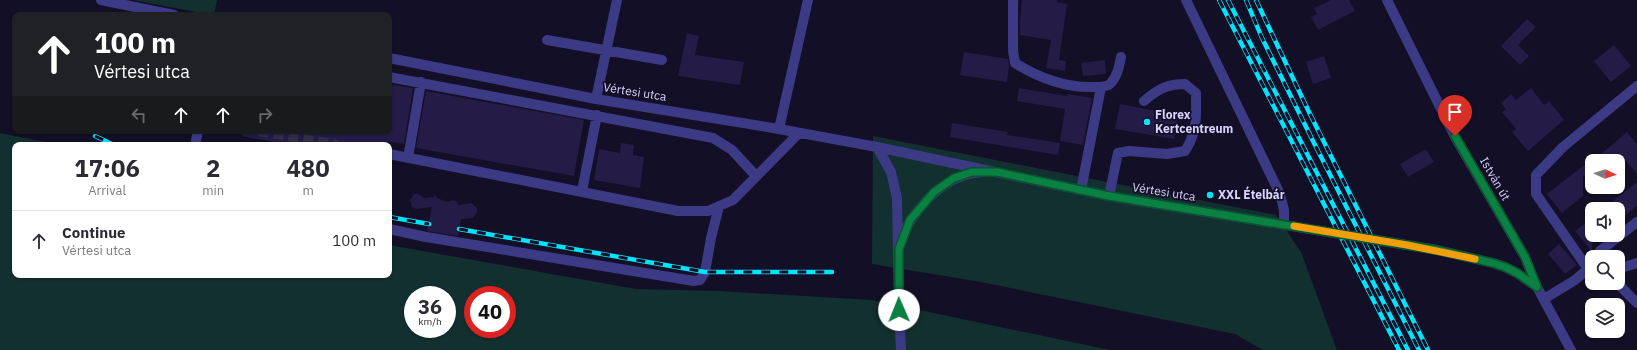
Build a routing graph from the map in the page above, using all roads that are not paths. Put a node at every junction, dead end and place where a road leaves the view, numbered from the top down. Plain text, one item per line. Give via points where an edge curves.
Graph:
1 (101, 0) edge
2 (614, 0) edge
3 (808, 0) edge
4 (1013, 0) edge
5 (1186, 0) edge
6 (1387, 0) edge
7 (159, 12) edge
8 (547, 40) dead end
9 (606, 50) junction
10 (1120, 57) dead end
11 (392, 59) edge
12 (662, 60) dead end
13 (392, 77) edge
14 (421, 82) junction
15 (1637, 86) edge
16 (1101, 87) junction
17 (596, 99) junction
18 (1144, 101) dead end
19 (597, 115) junction
20 (779, 129) junction
21 (799, 132) junction
22 (877, 148) junction
23 (392, 155) edge
24 (408, 158) junction
25 (997, 172) junction
26 (756, 176) junction
27 (1081, 190) junction
28 (582, 191) junction
29 (1109, 196) junction
30 (719, 206) junction
31 (1637, 222) edge
32 (1284, 225) junction
33 (392, 230) edge
34 (899, 249) junction
35 (1601, 250) edge
36 (1585, 259) edge
37 (1635, 267) edge
38 (1625, 268) edge
39 (1585, 272) edge
40 (1537, 287) junction
41 (1624, 290) edge
42 (1544, 299) junction
43 (1637, 303) edge
44 (901, 350) edge
45 (1571, 350) edge

1 - 7 street
2 - 9 street
3 - 20 street
4 - 16 street via 1015,63 1038,76 1062,85
5 - 32 street via 1280,194
6 - 40 street, István út via 1455,136 1525,257
8 - 9 street
9 - 12 street
9 - 17 street
10 - 16 street via 1117,75 1110,84
11 - 17 street, Vértesi utca
13 - 14 street
14 - 19 street
14 - 24 street
15 - 36 street via 1564,147 1536,175 1536,194
16 - 27 street
17 - 20 street, Vértesi utca
18 - 29 street via 1155,91 1172,84 1185,84 1196,93 1196,122 1192,140 1185,151 1167,154 1129,151 1118,153
19 - 26 street via 713,138 732,150
19 - 28 street
20 - 21 street, Vértesi utca
21 - 22 street, Vértesi utca
21 - 26 street
22 - 25 street, Vértesi utca
22 - 34 street via 891,172 897,198
23 - 24 street
24 - 28 street
25 - 27 street, Vértesi utca
25 - 34 street via 972,172 954,178 934,192 910,220
26 - 30 street via 733,200
27 - 29 street, Vértesi utca
28 - 30 street via 678,211 708,210
29 - 32 street, Vértesi utca
30 - 33 street via 705,272 700,280 694,281
31 - 35 street
32 - 40 street, Vértesi utca via 1407,245 1493,263 1517,273
34 - 44 street
37 - 38 street
39 - 42 street
40 - 42 street, István út
41 - 43 street
42 - 45 street, István út

